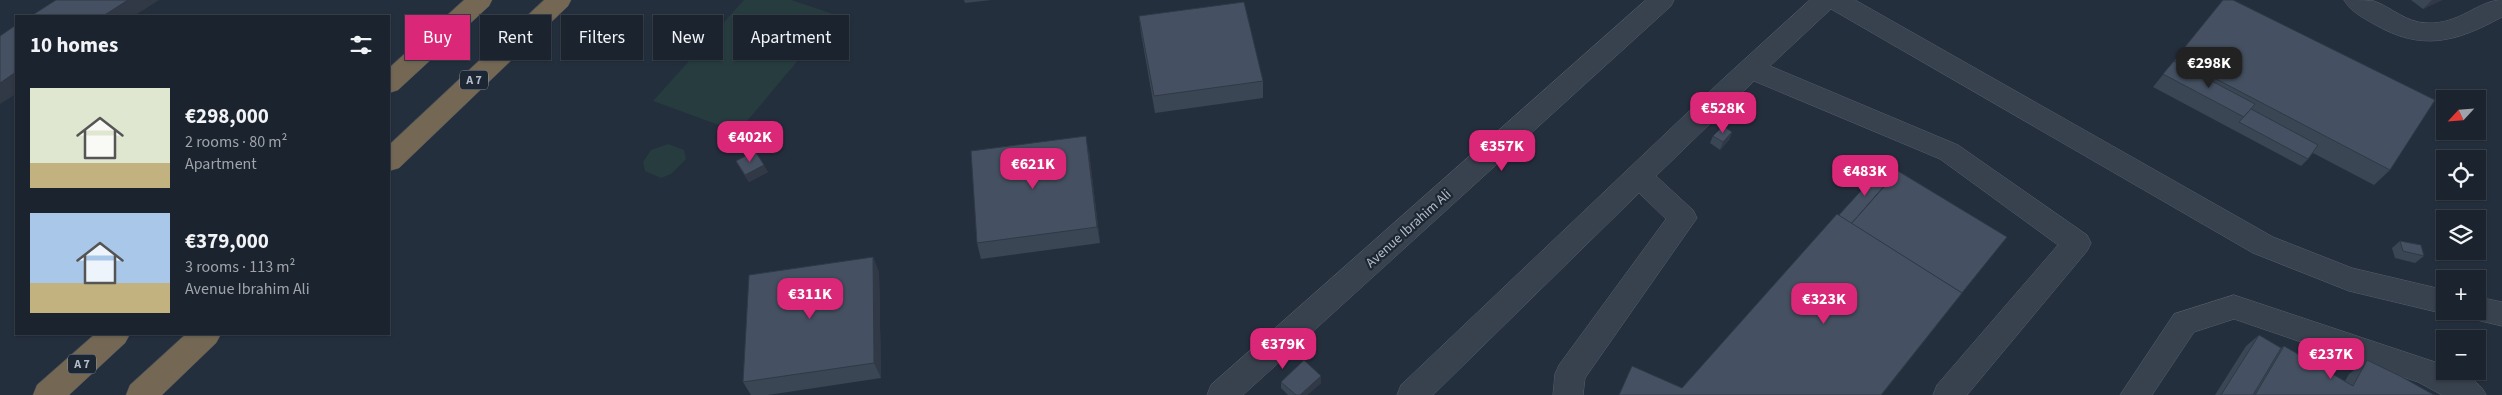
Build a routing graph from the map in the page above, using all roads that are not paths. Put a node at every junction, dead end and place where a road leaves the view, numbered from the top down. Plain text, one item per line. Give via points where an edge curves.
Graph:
1 (480, 0) edge
2 (558, 0) edge
3 (1662, 0) edge
4 (1826, 0) edge
5 (1835, 0) edge
6 (2356, 0) edge
7 (2502, 7) edge
8 (1751, 69) junction
9 (390, 83) edge
10 (390, 160) edge
11 (1639, 176) junction
12 (2436, 300) edge
13 (2486, 311) edge
14 (2502, 314) edge
15 (114, 335) edge
16 (205, 335) edge
17 (48, 395) edge
18 (141, 395) edge
19 (1222, 395) edge
20 (1412, 395) edge
21 (1568, 395) edge
22 (1948, 395) edge
23 (2135, 395) edge
24 (2471, 395) edge

1 - 9 highway
2 - 10 highway, A 7
3 - 19 street, Avenue Ibrahim Ali
4 - 8 street
5 - 12 street via 2263,245 2349,279
6 - 7 street via 2386,22 2420,32 2452,30
8 - 11 street
8 - 22 street via 1950,152 2077,242
11 - 20 street
11 - 21 street via 1683,218 1570,374
13 - 14 street
15 - 17 highway, A 7
16 - 18 highway
23 - 24 street via 2184,323 2234,306 2428,372

